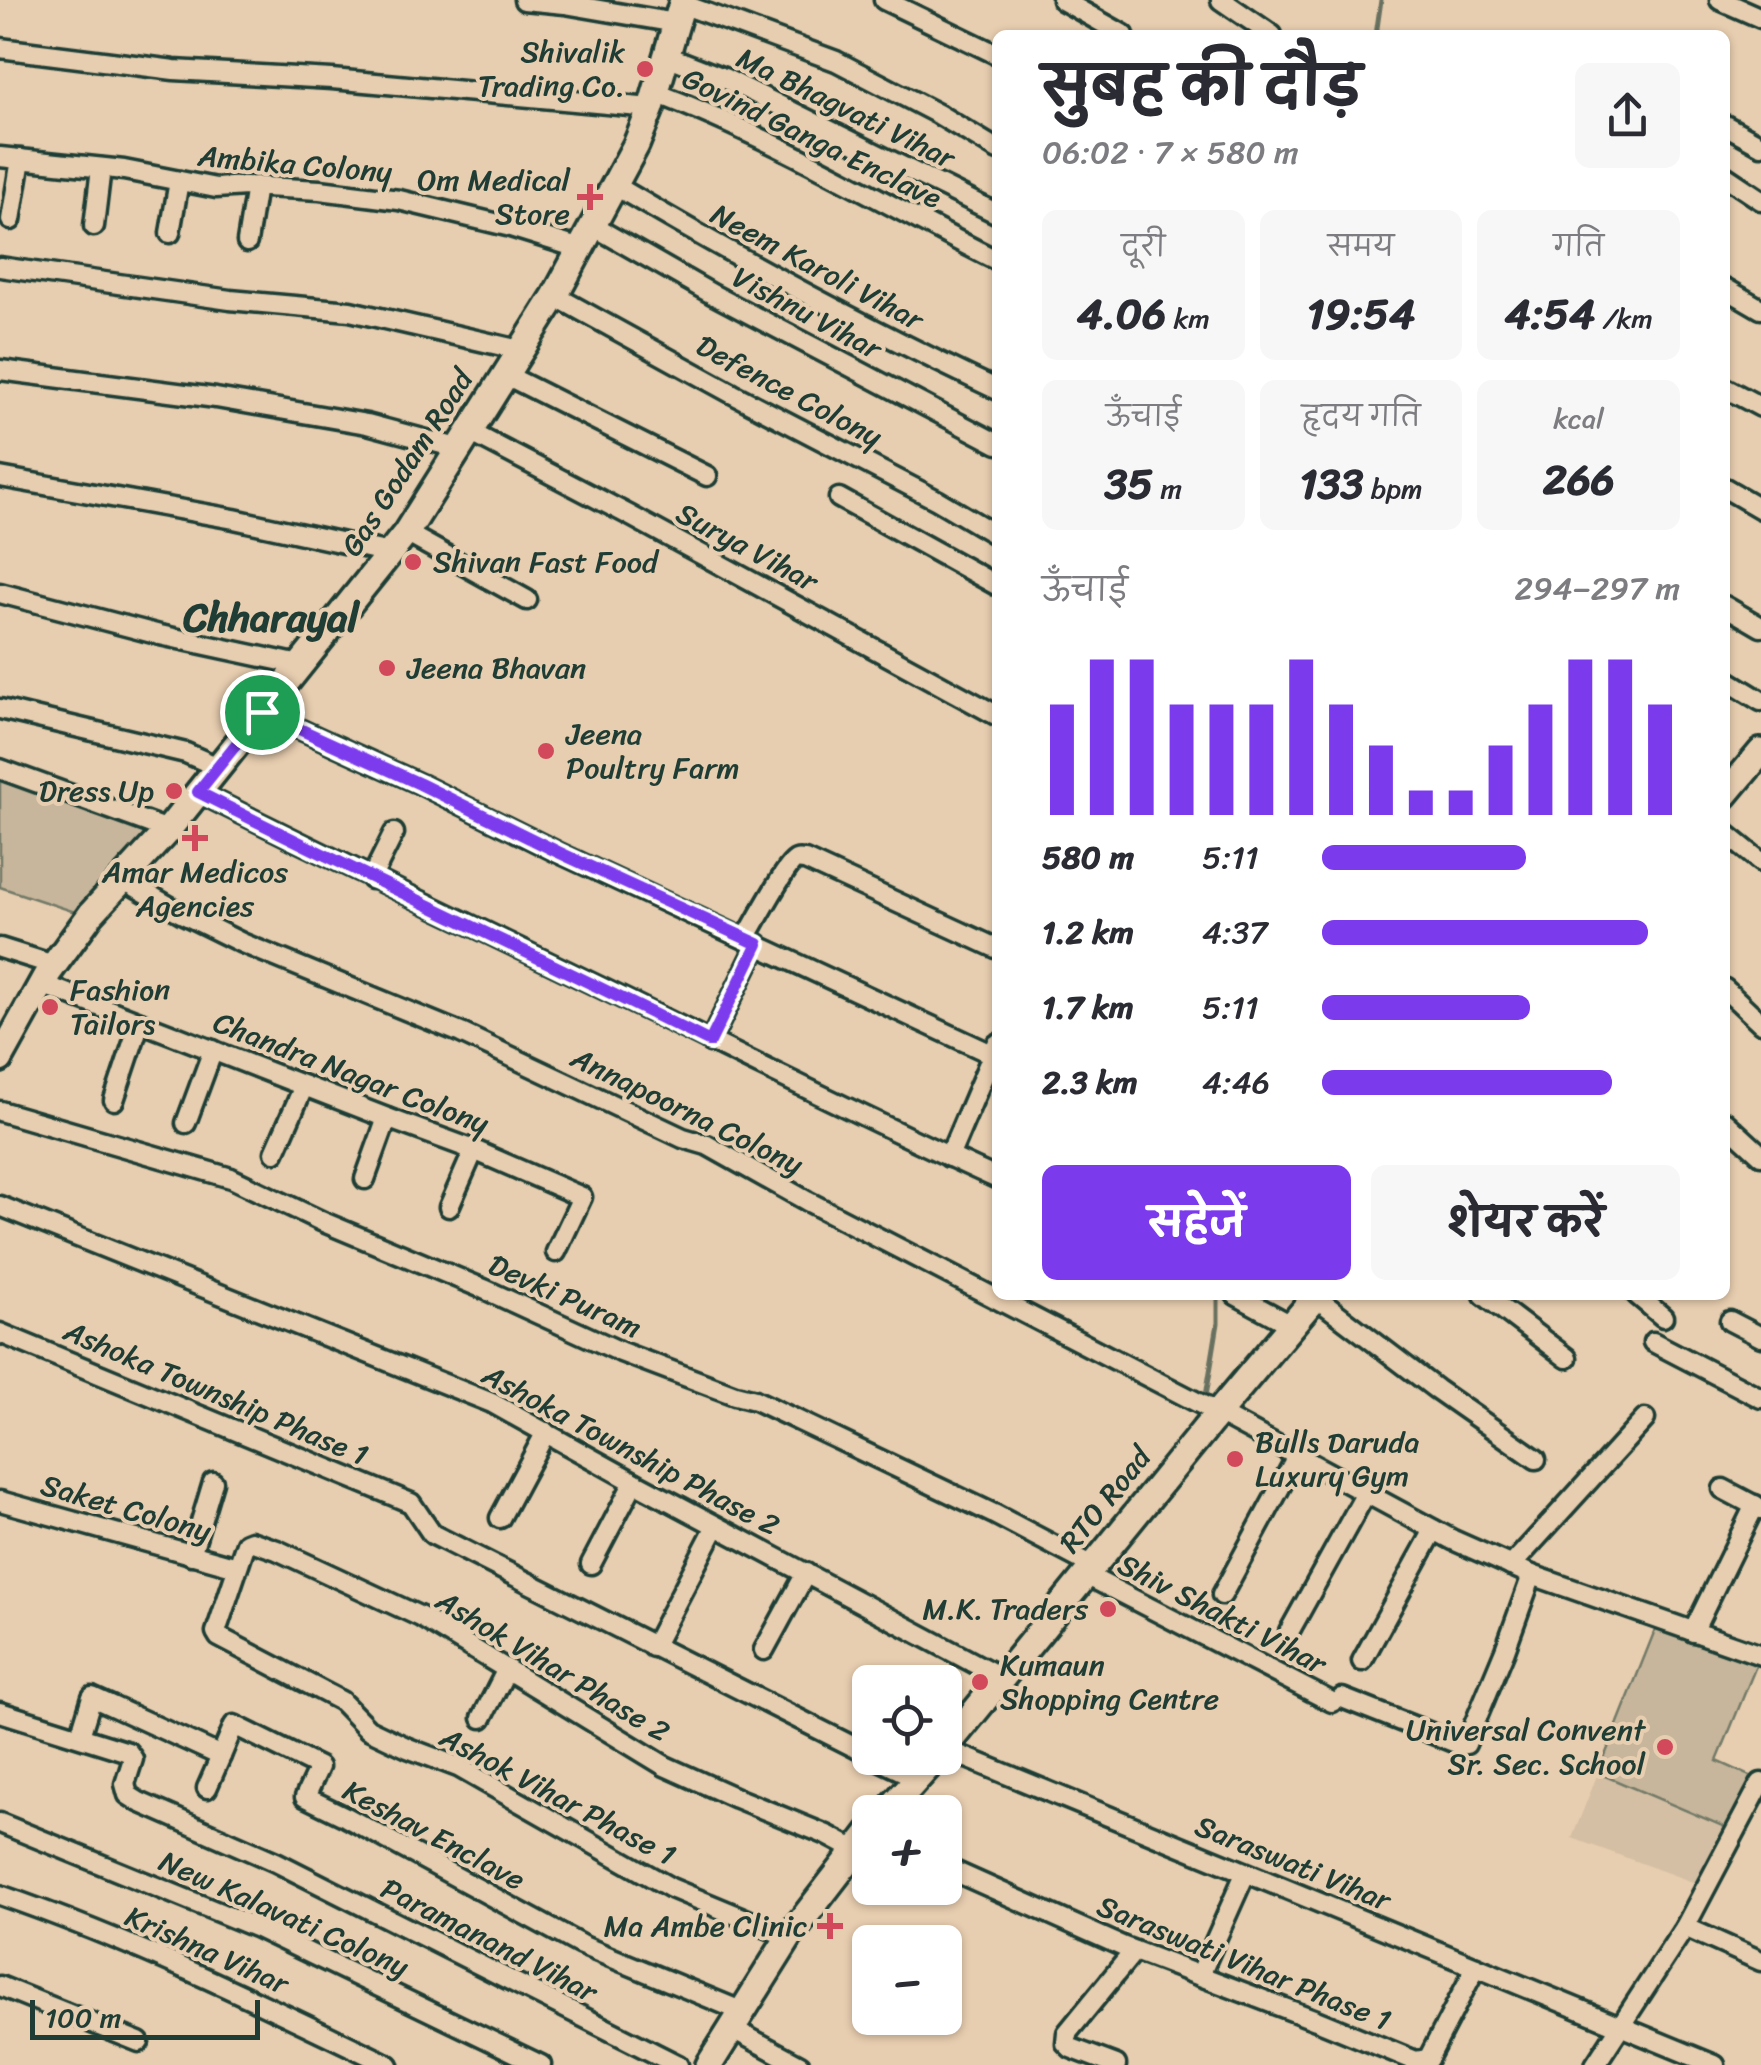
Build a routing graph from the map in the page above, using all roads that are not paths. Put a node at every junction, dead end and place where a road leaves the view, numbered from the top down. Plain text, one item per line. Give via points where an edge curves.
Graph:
1 (524, 0) edge
2 (884, 0) edge
3 (1062, 0) edge
4 (1221, 0) edge
5 (1720, 0) edge
6 (680, 9) edge
7 (1761, 18) edge
8 (1115, 30) edge
9 (1265, 30) edge
10 (0, 48) edge
11 (992, 52) edge
12 (667, 56) junction
13 (654, 100) junction
14 (1730, 128) edge
15 (1761, 145) edge
16 (992, 146) edge
17 (0, 157) edge
18 (22, 159) junction
19 (102, 168) junction
20 (1730, 179) edge
21 (180, 181) junction
22 (614, 185) junction
23 (256, 186) junction
24 (1761, 200) edge
25 (992, 211) edge
26 (11, 220) dead end
27 (94, 226) dead end
28 (594, 226) junction
29 (170, 233) dead end
30 (247, 242) dead end
31 (581, 249) junction
32 (992, 258) edge
33 (0, 268) edge
34 (1730, 291) edge
35 (555, 296) junction
36 (1761, 309) edge
37 (520, 350) junction
38 (0, 370) edge
39 (504, 374) junction
40 (992, 387) edge
41 (1730, 390) edge
42 (1761, 406) edge
43 (462, 440) junction
44 (992, 441) edge
45 (707, 476) dead end
46 (0, 477) edge
47 (1730, 491) edge
48 (838, 498) dead end
49 (1761, 510) edge
50 (992, 533) edge
51 (398, 542) junction
52 (992, 583) edge
53 (0, 593) edge
54 (527, 600) dead end
55 (1730, 609) edge
56 (1761, 627) edge
57 (300, 665) junction
58 (1730, 682) edge
59 (1761, 701) edge
60 (0, 708) edge
61 (262, 712) junction
62 (992, 713) edge
63 (1761, 752) edge
64 (218, 767) junction
65 (0, 769) edge
66 (1730, 788) edge
67 (198, 792) junction
68 (168, 830) junction
69 (394, 832) dead end
70 (1730, 837) edge
71 (1761, 862) edge
72 (372, 879) junction
73 (122, 880) junction
74 (752, 941) junction
75 (992, 946) edge
76 (0, 948) edge
77 (48, 975) junction
78 (1730, 994) edge
79 (140, 1022) junction
80 (1761, 1023) edge
81 (710, 1042) junction
82 (992, 1049) edge
83 (214, 1050) junction
84 (0, 1059) edge
85 (992, 1060) edge
86 (304, 1086) junction
87 (114, 1100) dead end
88 (0, 1110) edge
89 (387, 1118) junction
90 (186, 1123) dead end
91 (1730, 1127) edge
92 (474, 1150) junction
93 (275, 1152) dead end
94 (1761, 1155) edge
95 (949, 1157) junction
96 (992, 1176) edge
97 (365, 1179) dead end
98 (0, 1206) edge
99 (449, 1207) dead end
100 (556, 1252) dead end
101 (992, 1298) edge
102 (997, 1300) edge
103 (1245, 1300) edge
104 (1313, 1300) edge
105 (1321, 1300) edge
106 (1491, 1300) edge
107 (1642, 1300) edge
108 (1663, 1317) dead end
109 (1730, 1321) dead end
110 (1291, 1325) junction
111 (0, 1332) edge
112 (1761, 1336) edge
113 (1653, 1342) dead end
114 (1567, 1358) dead end
115 (1761, 1398) edge
116 (1218, 1413) junction
117 (1644, 1419) dead end
118 (546, 1432) junction
119 (1297, 1456) junction
120 (1536, 1460) dead end
121 (213, 1482) dead end
122 (634, 1482) junction
123 (1723, 1489) dead end
124 (1366, 1493) junction
125 (0, 1501) edge
126 (1758, 1507) edge
127 (500, 1518) dead end
128 (716, 1526) junction
129 (1434, 1530) junction
130 (191, 1554) junction
131 (590, 1564) dead end
132 (1510, 1566) junction
133 (237, 1567) junction
134 (1090, 1570) junction
135 (806, 1573) junction
136 (1532, 1575) junction
137 (1222, 1595) dead end
138 (1289, 1632) dead end
139 (1694, 1632) junction
140 (654, 1647) junction
141 (764, 1650) dead end
142 (1761, 1655) edge
143 (1362, 1662) dead end
144 (508, 1669) junction
145 (1002, 1678) junction
146 (0, 1712) edge
147 (482, 1718) dead end
148 (962, 1727) edge
149 (80, 1736) junction
150 (852, 1746) edge
151 (962, 1755) edge
152 (221, 1756) junction
153 (912, 1775) edge
154 (921, 1775) edge
155 (918, 1778) junction
156 (1761, 1783) edge
157 (207, 1788) dead end
158 (902, 1795) edge
159 (0, 1823) edge
160 (852, 1839) edge
161 (852, 1855) edge
162 (962, 1874) edge
163 (1245, 1874) junction
164 (0, 1895) edge
165 (1685, 1927) junction
166 (789, 1937) junction
167 (1134, 1950) junction
168 (1761, 1961) edge
169 (1476, 1967) junction
170 (1200, 1975) junction
171 (0, 1986) edge
172 (736, 2020) junction
173 (1621, 2025) junction
174 (139, 2042) dead end
175 (388, 2065) edge
176 (540, 2065) edge
177 (678, 2065) edge
178 (709, 2065) edge
179 (800, 2065) edge
180 (1116, 2065) edge
181 (1595, 2065) edge
182 (1714, 2065) edge

1 - 6 street
2 - 11 street
3 - 8 street
4 - 9 street
5 - 7 street
6 - 12 main road, Gas Godam Road
6 - 16 street via 836,62
10 - 13 street, Govind Ganga Enclave via 174,70
12 - 13 main road, Gas Godam Road
12 - 25 street, Ma Bhagvati Vihar
13 - 22 main road, Gas Godam Road
13 - 32 street, Govind Ganga Enclave via 707,112
14 - 15 street
17 - 18 street, Ambika Colony
18 - 19 street, Ambika Colony
18 - 26 street
19 - 21 street, Ambika Colony
19 - 27 street
20 - 24 street
21 - 23 street, Ambika Colony
21 - 29 street
22 - 28 main road, Gas Godam Road
22 - 40 street, Neem Karoli Vihar via 828,306
23 - 30 street
23 - 31 street, Ambika Colony via 399,200
28 - 31 main road, Gas Godam Road
28 - 44 street, Vishnu Vihar
31 - 35 main road, Gas Godam Road
33 - 37 street via 350,311
34 - 36 street
35 - 37 main road, Gas Godam Road
35 - 50 street, Defence Colony
37 - 39 main road, Gas Godam Road
38 - 43 street, Surya Vihar
39 - 43 main road, Gas Godam Road
39 - 45 street
41 - 42 street
43 - 51 main road, Gas Godam Road
43 - 62 street, Surya Vihar via 646,524
46 - 51 street
47 - 49 street
48 - 52 street
51 - 54 street
51 - 57 main road, Gas Godam Road
53 - 57 street
55 - 56 street
57 - 61 main road, Gas Godam Road
58 - 59 street
60 - 64 street
61 - 64 main road, Gas Godam Road
61 - 74 street
63 - 66 main road
64 - 67 main road, Gas Godam Road
65 - 68 street
67 - 68 main road, Gas Godam Road
67 - 72 street
68 - 73 main road, Gas Godam Road
69 - 72 street
70 - 71 street
72 - 81 street
73 - 77 main road, Gas Godam Road
73 - 101 street, Annapoorna Colony via 242,942 461,1032 707,1146
74 - 75 street via 798,859
74 - 81 street
74 - 82 street
76 - 77 street, Chandra Nagar Colony
77 - 79 street, Chandra Nagar Colony
77 - 84 main road, Gas Godam Road
78 - 80 street
79 - 83 street, Chandra Nagar Colony
79 - 87 street
81 - 95 street
83 - 86 street, Chandra Nagar Colony
83 - 90 street
85 - 95 street
86 - 89 street, Chandra Nagar Colony
86 - 93 street
88 - 134 street, Devki Puram via 231,1178 621,1352 755,1400 994,1514
89 - 92 street, Chandra Nagar Colony
89 - 97 street
91 - 94 street
92 - 99 street
92 - 100 street, Chandra Nagar Colony via 582,1198
95 - 96 street
98 - 118 street, Ashoka Township Phase 2 via 492,1403
102 - 116 street, Annapoorna Colony
103 - 110 street
104 - 110 main road, RTO Road
105 - 120 street
106 - 114 street
107 - 108 street
109 - 112 street
110 - 116 main road, RTO Road
111 - 140 street, Ashoka Township Phase 1 via 411,1504 432,1534
113 - 115 street
116 - 119 street, Annapoorna Colony
116 - 134 main road, RTO Road
117 - 132 street
118 - 122 street, Ashoka Township Phase 2
118 - 127 street
119 - 124 street, Annapoorna Colony
119 - 137 street
121 - 130 street
122 - 128 street, Ashoka Township Phase 2
122 - 131 street
123 - 126 street
124 - 129 street, Annapoorna Colony
124 - 138 street
125 - 130 street, Saket Colony
126 - 139 street
128 - 135 street, Ashoka Township Phase 2
128 - 140 street
129 - 132 street, Annapoorna Colony
129 - 143 street
130 - 133 street, Saket Colony
132 - 136 street, Annapoorna Colony
133 - 144 street, Ashok Vihar Phase 2 via 248,1541 277,1550 420,1616
133 - 166 street, Ashok Vihar Phase 1 via 218,1638 342,1701 368,1728 458,1767 670,1888
134 - 136 street, Shiv Shakti Vihar via 1337,1700 1461,1745
134 - 145 main road, RTO Road
135 - 141 street
135 - 145 street, Ashoka Township Phase 2
136 - 139 street, Annapoorna Colony
139 - 142 street, Annapoorna Colony
140 - 150 street
144 - 147 street
144 - 160 street, Ashok Vihar Phase 2 via 665,1766 827,1835
145 - 148 main road, RTO Road
146 - 149 street
149 - 152 street via 95,1697
149 - 177 street, Paramanand Vihar via 128,1752 128,1795 139,1802 276,1862
151 - 163 street, Saraswati Vihar
152 - 157 street
152 - 172 street, Keshav Enclave via 234,1725 319,1767 305,1798
153 - 155 street
154 - 155 main road
155 - 158 main road
156 - 165 street
159 - 176 street, New Kalavati Colony via 258,1928
161 - 166 main road
162 - 167 street, Saraswati Vihar Phase 1
163 - 169 street, Saraswati Vihar
163 - 170 street
164 - 175 street, Krishna Vihar via 164,1960
165 - 168 street
165 - 173 street
166 - 172 main road
167 - 170 street, Saraswati Vihar Phase 1
167 - 180 street via 1067,2033 1071,2048
169 - 170 street, Saraswati Vihar Phase 1 via 1422,2062
169 - 173 street, Saraswati Vihar
171 - 174 street
172 - 178 main road
172 - 179 street
173 - 181 street
173 - 182 street, Saraswati Vihar

